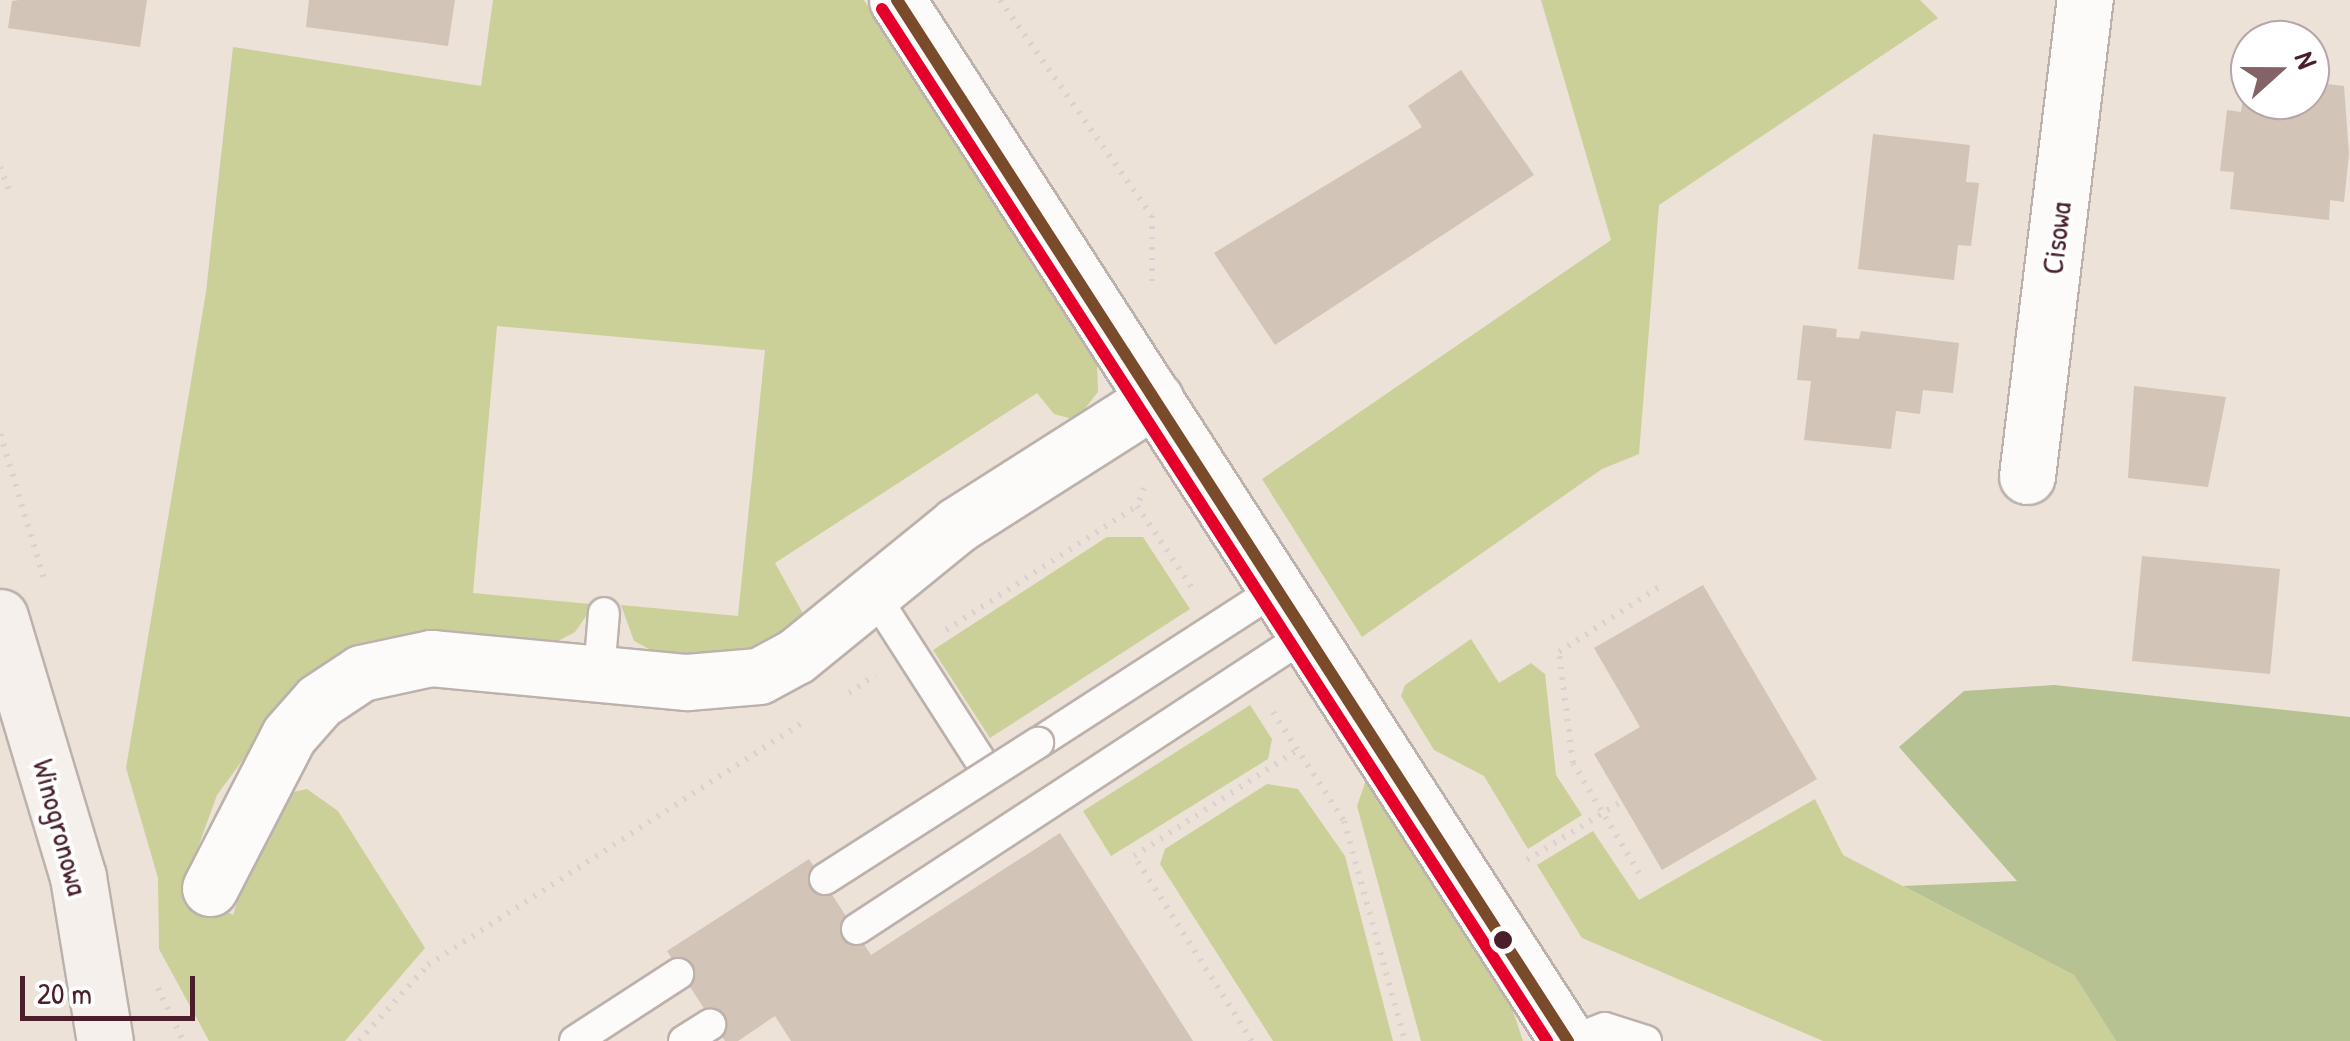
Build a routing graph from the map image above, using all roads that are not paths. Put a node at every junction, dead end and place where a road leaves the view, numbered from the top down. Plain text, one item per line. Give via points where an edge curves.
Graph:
1 (897, 0) edge
2 (2085, 0) edge
3 (1138, 409) junction
4 (2028, 476) dead end
5 (1276, 588) junction
6 (874, 594) junction
7 (604, 613) dead end
8 (0, 617) edge
9 (1306, 634) junction
10 (599, 672) junction
11 (978, 756) dead end
12 (825, 879) dead end
13 (210, 888) dead end
14 (857, 929) dead end
15 (678, 974) dead end
16 (710, 1024) dead end
17 (105, 1041) edge
18 (575, 1041) edge
19 (684, 1041) edge
20 (1569, 1041) edge
21 (1646, 1041) edge

1 - 3 street
2 - 4 street, Cisowa
3 - 5 street
3 - 6 street via 957,525
5 - 9 street
5 - 12 lane, bridge
6 - 10 street via 796,656 759,676 718,683
6 - 11 lane
7 - 10 lane
8 - 17 street, Winogronowa via 78,877
9 - 14 lane via 1014,814
9 - 20 street
10 - 13 street via 431,658 382,666 337,686 275,756
15 - 18 lane
16 - 19 lane
20 - 21 lane via 1605,1028

